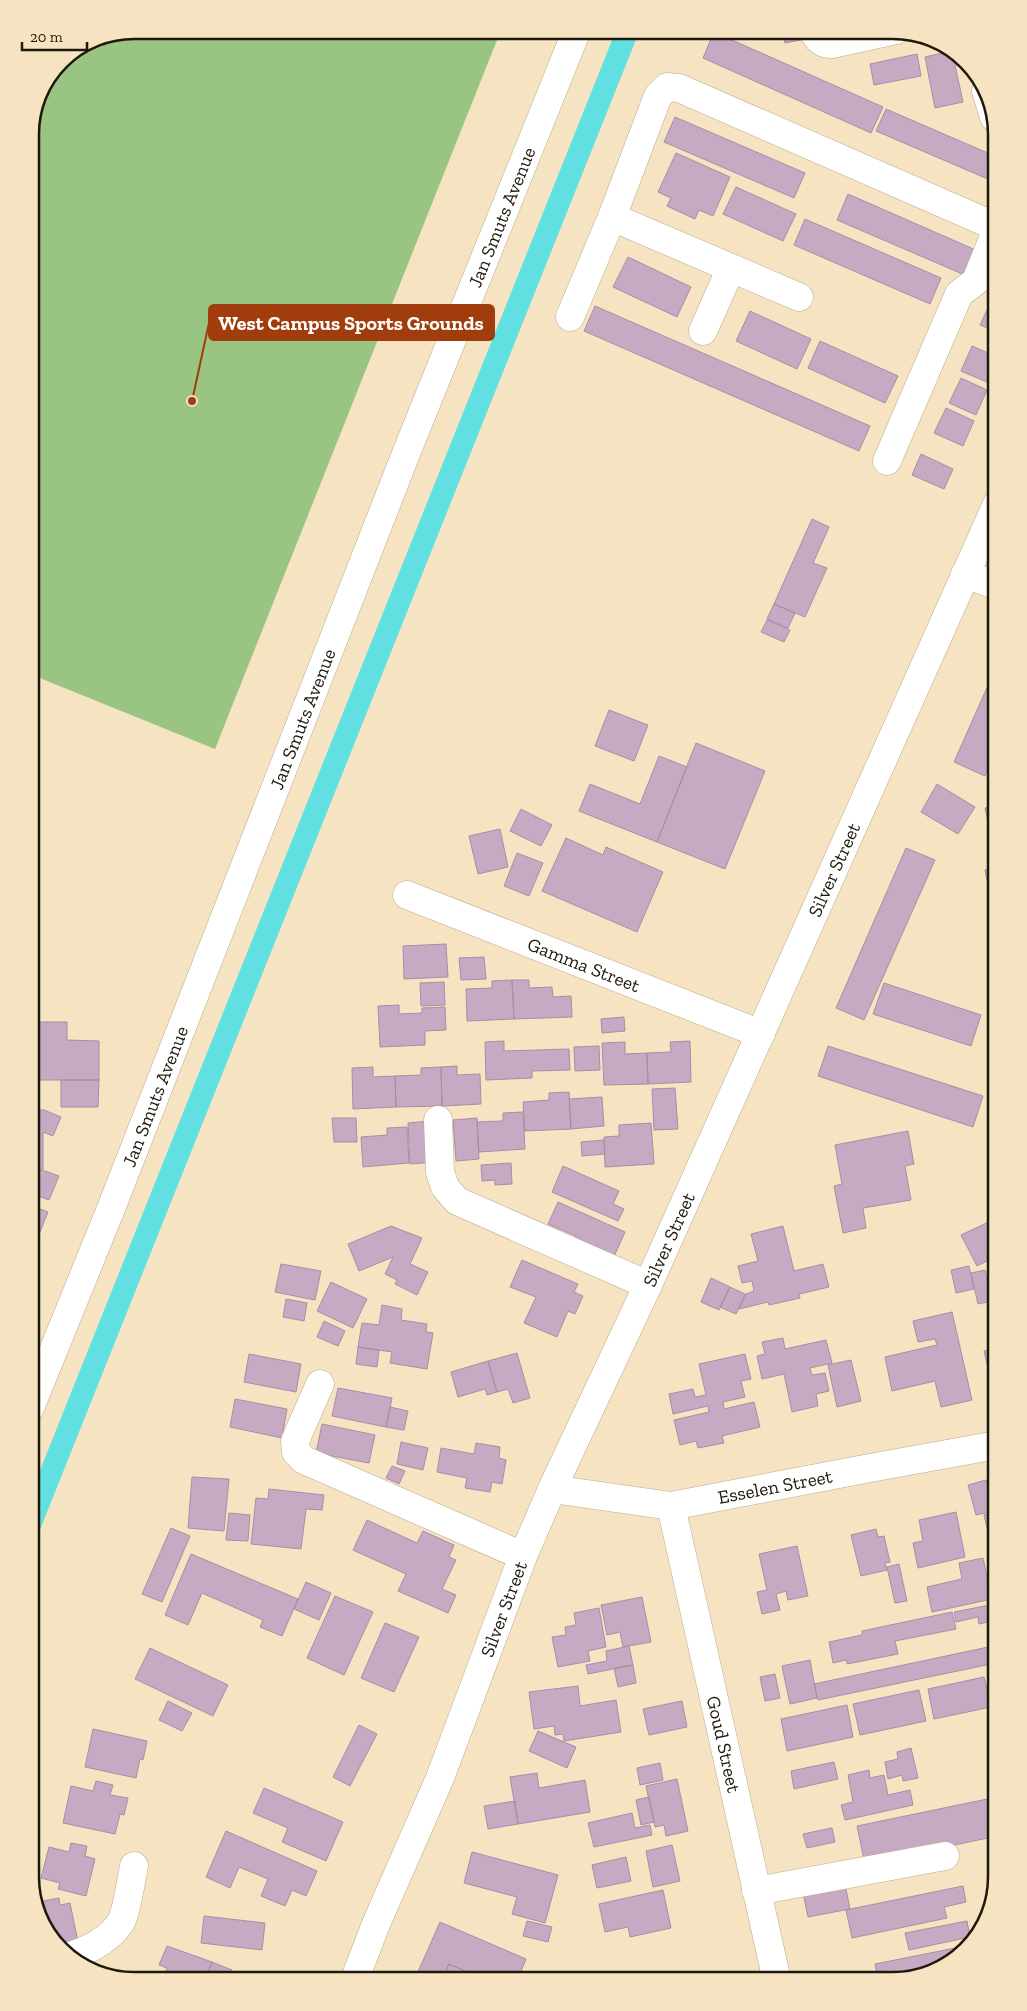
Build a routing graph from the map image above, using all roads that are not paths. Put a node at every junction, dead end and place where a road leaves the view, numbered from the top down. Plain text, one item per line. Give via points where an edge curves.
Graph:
1 (573, 39) edge
2 (817, 39) edge
3 (855, 39) edge
4 (612, 217) junction
5 (988, 224) edge
6 (988, 251) edge
7 (731, 268) junction
8 (799, 297) dead end
9 (570, 317) dead end
10 (703, 331) dead end
11 (887, 461) dead end
12 (988, 524) edge
13 (965, 574) junction
14 (988, 583) edge
15 (407, 895) dead end
16 (761, 1034) junction
17 (438, 1120) dead end
18 (648, 1285) junction
19 (320, 1384) dead end
20 (39, 1386) edge
21 (988, 1447) edge
22 (552, 1489) junction
23 (671, 1506) junction
24 (524, 1556) junction
25 (944, 1856) dead end
26 (134, 1866) dead end
27 (756, 1890) junction
28 (77, 1954) edge
29 (357, 1972) edge
30 (775, 1972) edge

1 - 20 street, Jan Smuts Avenue via 407,451
2 - 3 street via 824,44
4 - 5 street via 658,96 673,86
4 - 7 street
4 - 9 street
6 - 11 street via 976,281 959,294
7 - 8 street
7 - 10 street
12 - 13 street, Silver Street
13 - 14 street
13 - 16 street, Silver Street
15 - 16 street, Gamma Street
16 - 18 street, Silver Street
17 - 18 street via 440,1172 445,1187 457,1202
18 - 22 street, Silver Street
19 - 24 street via 295,1441 296,1452 304,1460
21 - 23 street, Esselen Street
22 - 23 street, Esselen Street
22 - 24 street, Silver Street
23 - 27 street, Goud Street
24 - 29 street, Silver Street via 440,1778
25 - 27 street
26 - 28 street via 122,1921 112,1934
27 - 30 street, Goud Street

